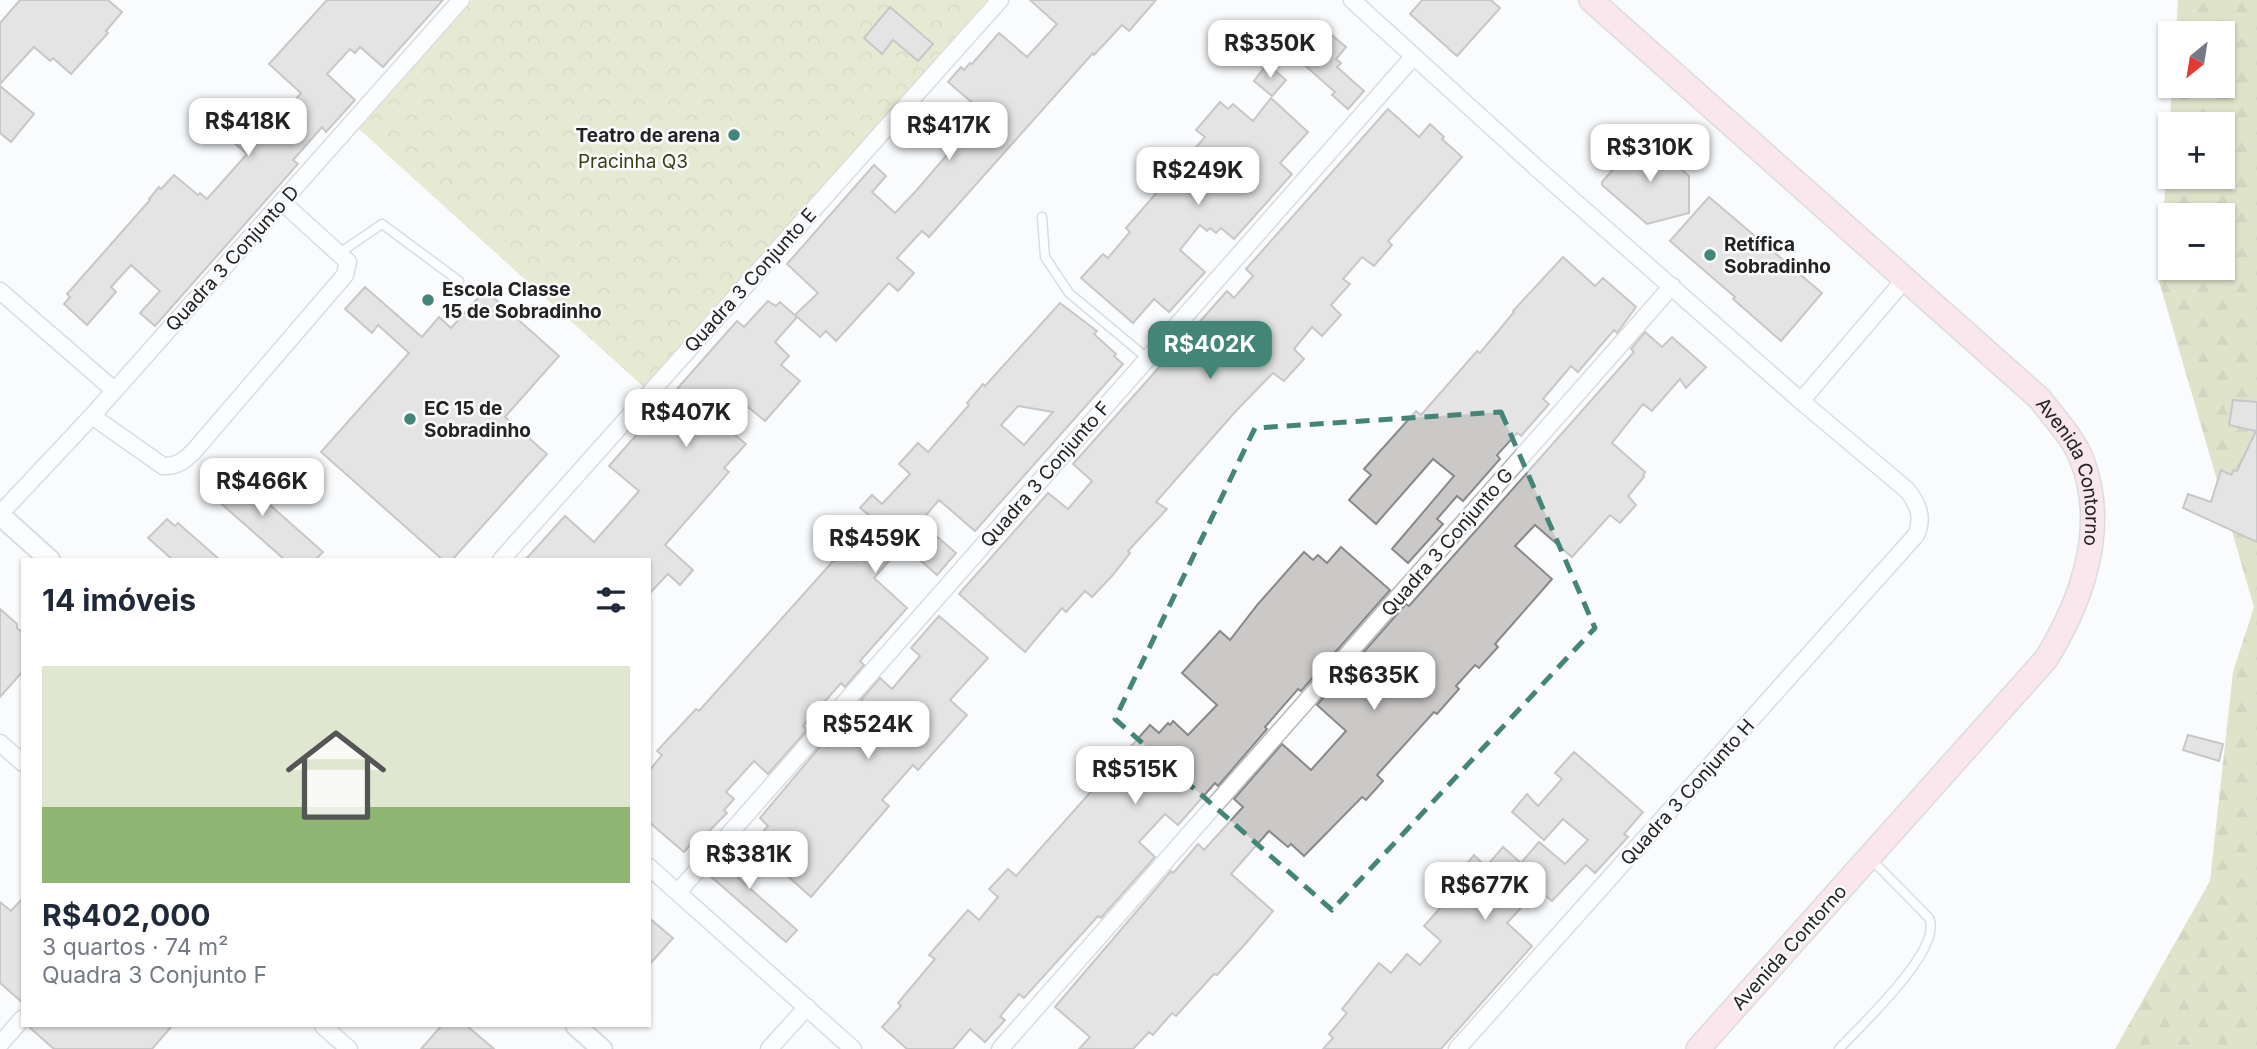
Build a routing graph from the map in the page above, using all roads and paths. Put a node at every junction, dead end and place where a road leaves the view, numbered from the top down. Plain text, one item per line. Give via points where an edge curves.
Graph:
1 (461, 0) edge
2 (1000, 0) edge
3 (1352, 0) edge
4 (1591, 0) edge
5 (1413, 57) junction
6 (282, 202) junction
7 (1042, 217) dead end
8 (338, 254) junction
9 (1906, 278) junction
10 (459, 281) dead end
11 (1672, 286) junction
12 (0, 291) edge
13 (1147, 358) junction
14 (114, 390) junction
15 (1801, 401) junction
16 (92, 416) junction
17 (0, 515) edge
18 (48, 558) edge
19 (503, 558) edge
20 (0, 743) edge
21 (21, 761) edge
22 (1869, 858) junction
23 (651, 869) edge
24 (678, 892) junction
25 (807, 1007) junction
26 (21, 1020) edge
27 (324, 1027) edge
28 (577, 1027) edge
29 (0, 1044) edge
30 (349, 1049) edge
31 (602, 1049) edge
32 (769, 1049) edge
33 (853, 1049) edge
34 (1000, 1049) edge
35 (1457, 1049) edge
36 (1698, 1049) edge
37 (1839, 1049) edge

1 - 6 street, Quadra 3 Conjunto D
2 - 19 street, Quadra 3 Conjunto E
3 - 5 street
4 - 9 main road, Avenida Contorno
5 - 11 street
5 - 13 street, Quadra 3 Conjunto F
6 - 8 street
6 - 14 street, Quadra 3 Conjunto D
7 - 13 lane via 1045,257 1069,293
8 - 10 lane via 382,224
8 - 16 street via 348,261 340,283 185,460 163,466
9 - 15 street
9 - 22 main road, Avenida Contorno via 2039,398 2068,436 2088,485 2091,540 2074,609 2046,659
11 - 15 street
11 - 34 street, Quadra 3 Conjunto G
12 - 14 street
13 - 24 street, Quadra 3 Conjunto F
14 - 16 street, Quadra 3 Conjunto D
15 - 35 street, Quadra 3 Conjunto H via 1907,490 1919,509 1916,535
16 - 17 street, Quadra 3 Conjunto D
17 - 18 street
20 - 21 street
22 - 36 main road, Avenida Contorno
22 - 37 lane via 1929,918 1932,928 1922,952 1893,992
23 - 24 street
24 - 25 street
25 - 32 street
25 - 33 street
26 - 29 street
27 - 30 street
28 - 31 street

